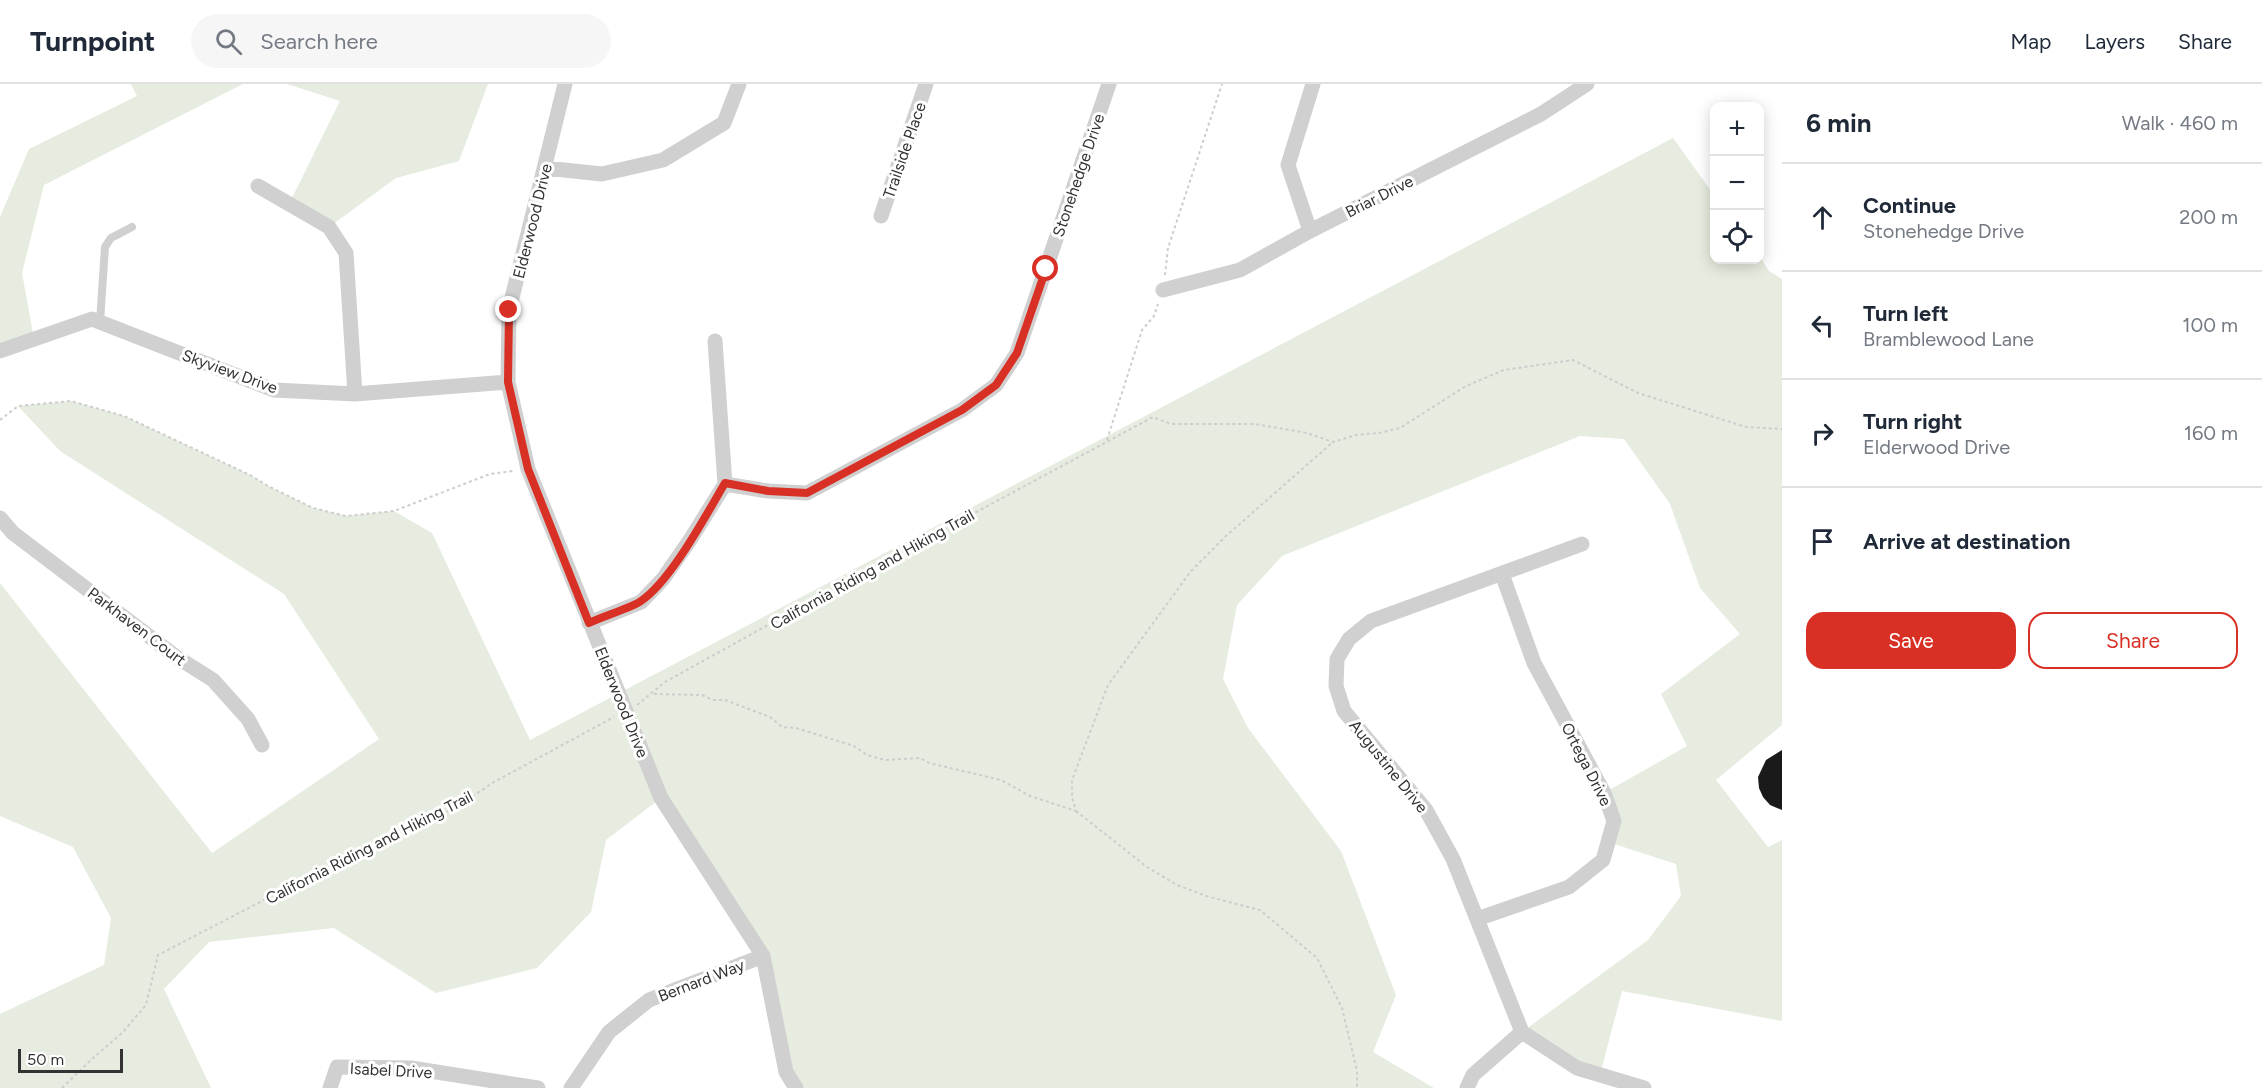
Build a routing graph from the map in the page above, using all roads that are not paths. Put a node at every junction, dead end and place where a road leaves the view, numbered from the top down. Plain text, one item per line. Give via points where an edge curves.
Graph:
1 (565, 84) edge
2 (739, 84) edge
3 (926, 84) edge
4 (1109, 84) edge
5 (1313, 84) edge
6 (1587, 84) edge
7 (545, 168) junction
8 (258, 186) dead end
9 (881, 216) dead end
10 (132, 226) dead end
11 (1310, 231) junction
12 (1163, 290) road end
13 (100, 322) junction
14 (715, 341) dead end
15 (0, 351) edge
16 (508, 382) junction
17 (355, 394) junction
18 (725, 483) junction
19 (0, 518) edge
20 (1582, 543) dead end
21 (1502, 574) junction
22 (589, 623) junction
23 (262, 745) dead end
24 (1477, 919) junction
25 (763, 956) junction
26 (1522, 1032) junction
27 (330, 1088) edge
28 (538, 1088) edge
29 (571, 1088) edge
30 (796, 1088) edge
31 (1467, 1088) edge
32 (1644, 1088) edge

1 - 7 street, Elderwood Drive
2 - 7 street via 724,123 663,160 603,174
3 - 9 street, Trailside Place
4 - 18 street, Stonehedge Drive via 1017,353 996,385 962,410 807,493
5 - 11 street via 1288,165
6 - 11 street, Briar Drive via 1541,114
7 - 16 street, Elderwood Drive via 509,310
8 - 17 street via 329,227 346,253
10 - 13 lane via 111,238 105,247
11 - 12 street, Briar Drive via 1240,270
13 - 15 street, Skyview Drive via 92,319
13 - 17 street, Skyview Drive via 274,390
14 - 18 street
16 - 17 street, Skyview Drive
16 - 22 street, Elderwood Drive via 528,469
18 - 22 street via 663,579 641,602
19 - 23 street, Parkhaven Court via 13,533 175,656 213,680 248,719
20 - 21 street, Augustine Drive
21 - 24 street, Ortega Drive via 1534,663 1604,793 1614,821 1603,860 1569,887
21 - 24 street, Augustine Drive via 1371,621 1349,639 1337,659 1336,686 1344,711 1426,810 1453,858
22 - 25 street, Elderwood Drive via 661,798
24 - 26 street, Augustine Drive
25 - 29 street, Bernard Way via 649,1000 609,1032
25 - 30 street, Elderwood Drive via 786,1072
26 - 31 street via 1473,1075
26 - 32 street via 1577,1068
27 - 28 street, Isabel Drive via 337,1067 411,1068

